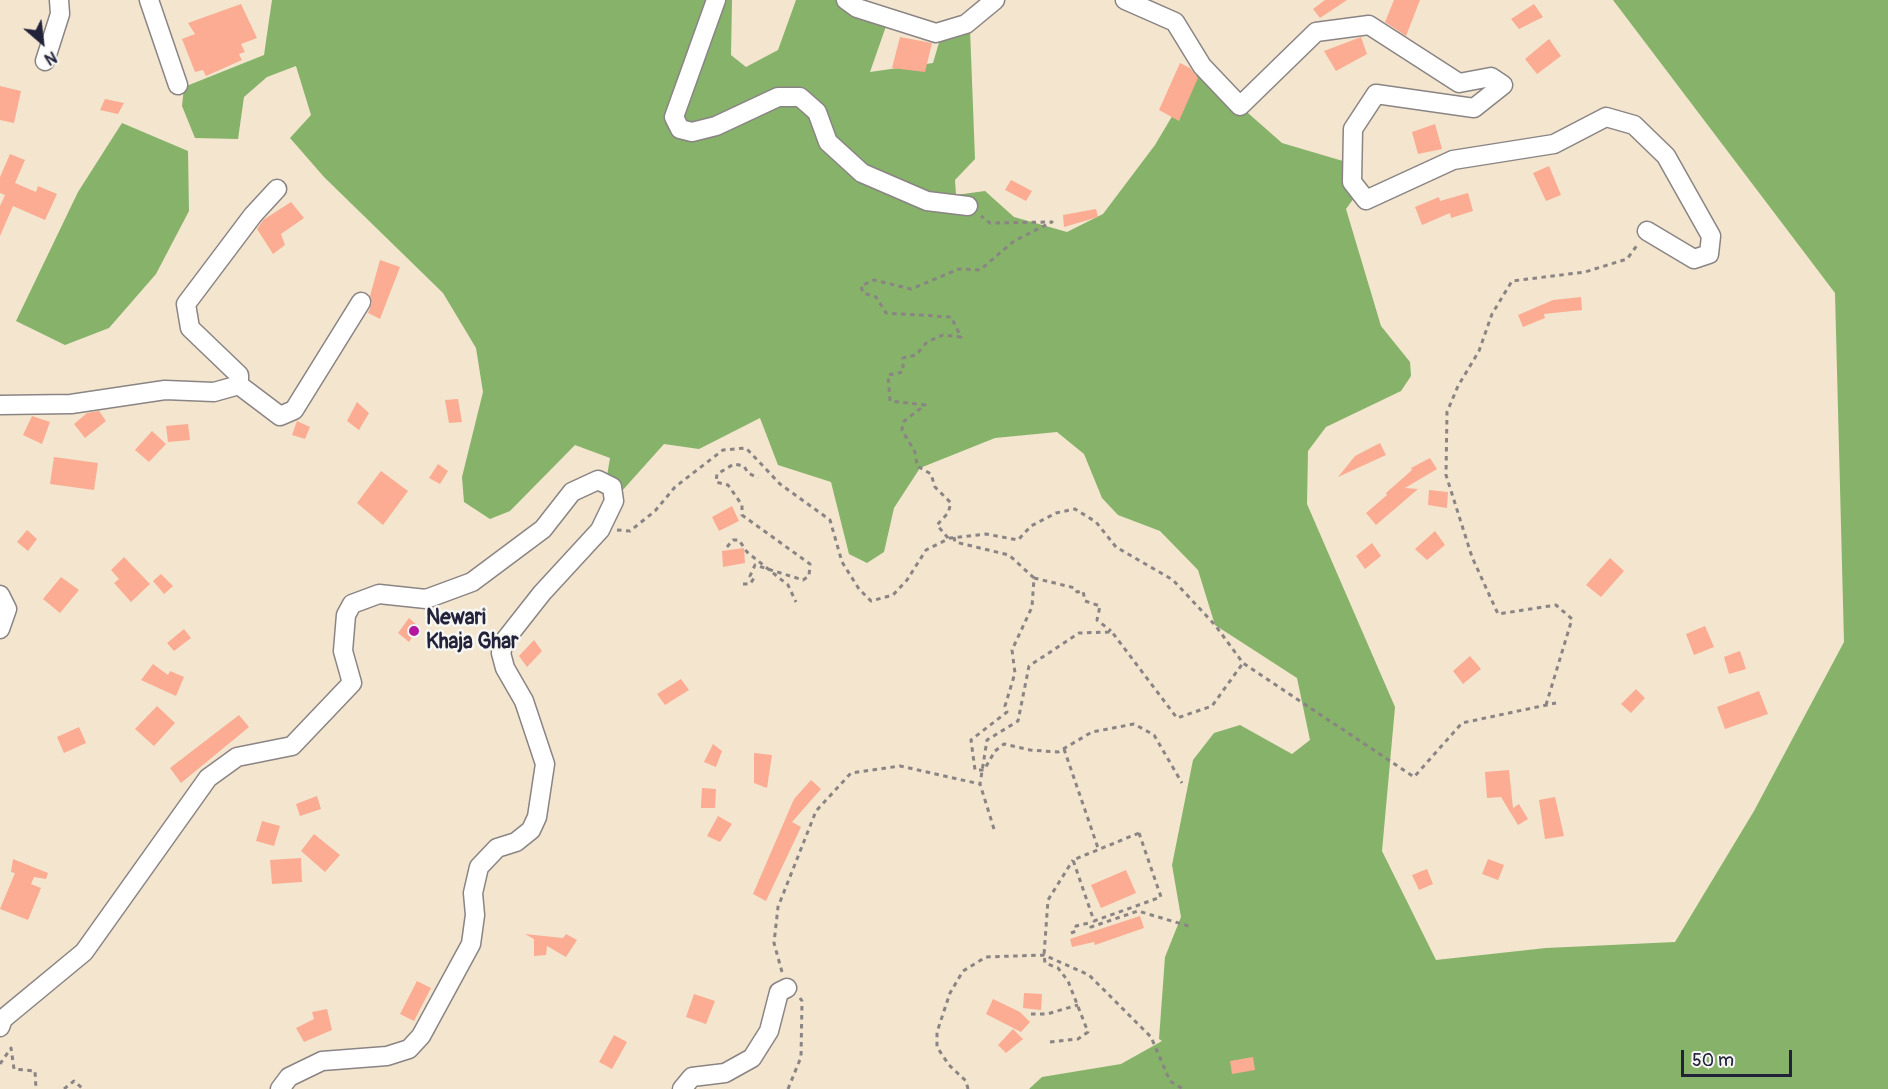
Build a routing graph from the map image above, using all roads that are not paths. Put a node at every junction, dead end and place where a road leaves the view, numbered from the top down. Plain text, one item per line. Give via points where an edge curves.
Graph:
1 (59, 0) edge
2 (149, 0) edge
3 (716, 0) edge
4 (846, 0) edge
5 (995, 0) edge
6 (1125, 0) edge
7 (45, 61) dead end
8 (178, 85) dead end
9 (277, 189) dead end
10 (968, 206) road end
11 (1647, 231) road end
12 (361, 302) dead end
13 (240, 385) junction
14 (0, 405) edge
15 (0, 595) edge
16 (0, 629) edge
17 (787, 988) road end
18 (0, 1027) edge
19 (280, 1089) edge
20 (682, 1089) edge

1 - 7 street via 60,14
2 - 8 street
3 - 10 street via 674,117 680,129 692,132 716,126 778,98 800,97 818,112 828,142 862,173 927,201
4 - 5 street via 857,8 936,33 966,24
6 - 11 street via 1175,22 1202,66 1240,106 1316,32 1369,24 1459,83 1491,77 1503,85 1474,108 1376,94 1353,129 1352,182 1366,200 1453,160 1554,144 1606,117 1634,125 1666,156 1711,236 1708,254 1694,259
9 - 13 street via 186,304 190,328 238,375
12 - 13 street via 294,410 280,417
13 - 14 street via 214,392 165,390 71,404
15 - 16 street via 7,609
17 - 20 street via 779,992 769,1031 752,1059 725,1073 692,1077
18 - 19 street via 3,1019 84,952 208,778 237,757 292,746 352,683 343,651 346,615 352,603 379,594 426,599 472,582 543,529 572,492 598,480 612,487 614,501 600,530 505,640 501,652 505,668 524,701 545,764 537,818 531,830 516,842 497,848 479,867 473,893 471,944 421,1036 409,1049 387,1056 322,1061 290,1077

